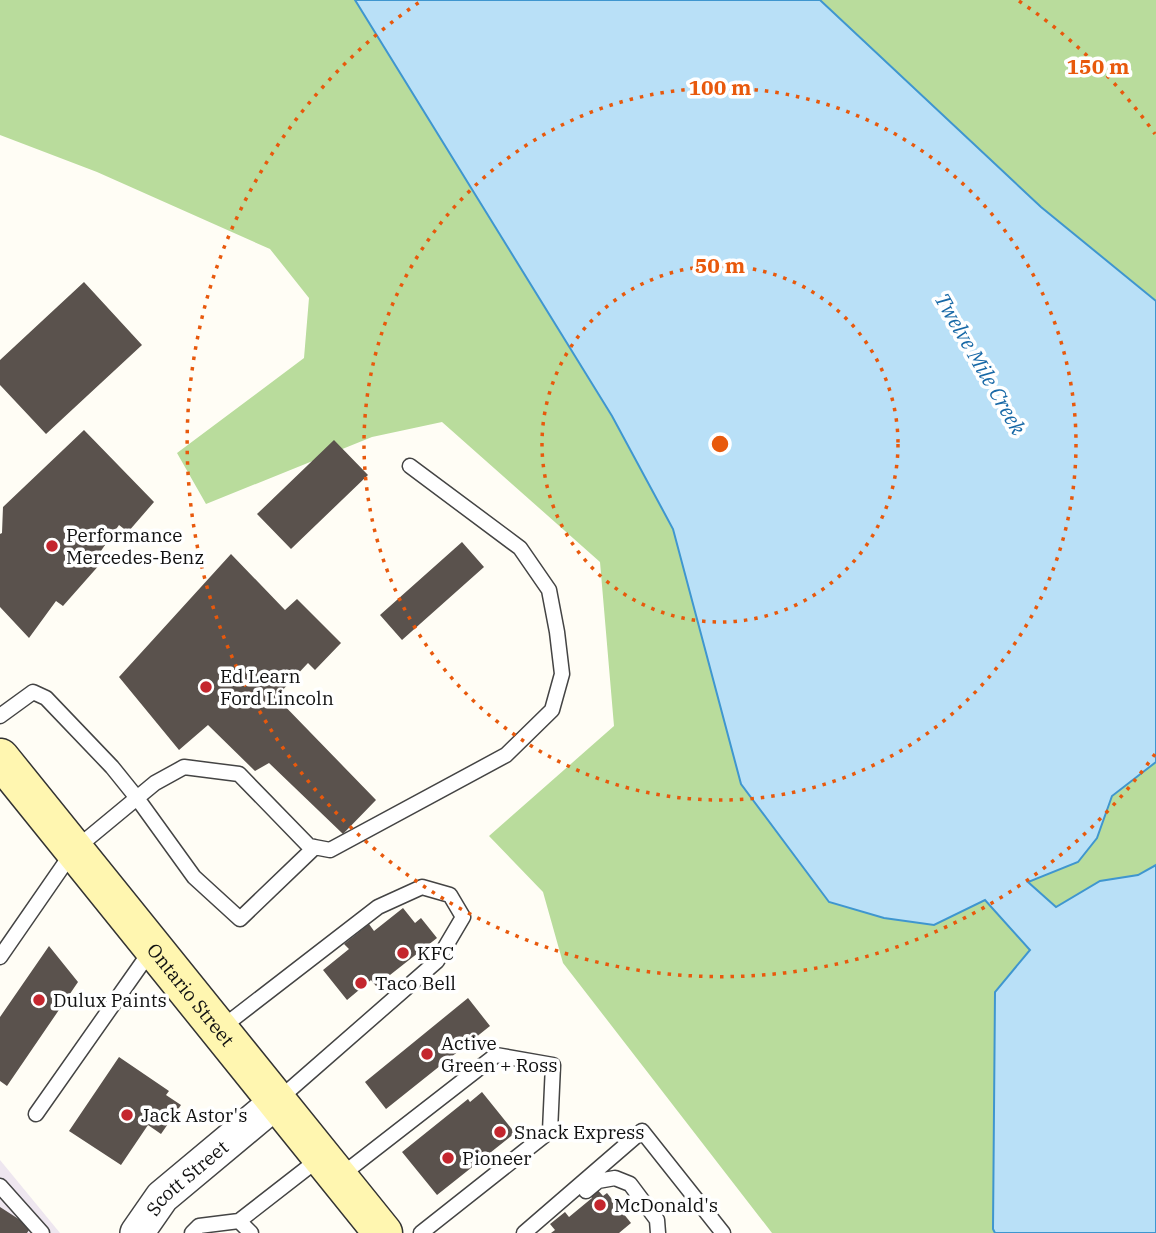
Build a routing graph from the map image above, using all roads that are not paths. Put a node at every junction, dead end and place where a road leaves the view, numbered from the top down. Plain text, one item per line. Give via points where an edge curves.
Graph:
1 (410, 466) dead end
2 (0, 716) edge
3 (0, 758) edge
4 (137, 798) junction
5 (315, 848) junction
6 (74, 850) junction
7 (153, 947) junction
8 (0, 957) edge
9 (219, 1030) junction
10 (277, 1101) junction
11 (36, 1114) dead end
12 (330, 1168) junction
13 (0, 1186) edge
14 (239, 1221) junction
15 (372, 1229) edge
16 (140, 1232) edge
17 (42, 1233) edge
18 (192, 1233) edge
19 (251, 1233) edge
20 (421, 1233) edge
21 (524, 1233) edge
22 (533, 1233) edge
23 (658, 1233) edge
24 (723, 1233) edge

1 - 5 lane via 520,548 549,590 562,674 552,710 506,755 330,850
2 - 4 lane via 33,692 46,698
3 - 6 main road, Ontario Street
4 - 5 lane via 184,767 239,775
4 - 5 lane via 194,877 240,919
4 - 6 lane
6 - 7 main road, Ontario Street
6 - 8 lane
7 - 9 main road, Ontario Street
7 - 11 lane
9 - 10 main road, Ontario Street
9 - 10 lane via 378,907 422,887 450,895 463,917 438,961
10 - 12 main road, Ontario Street
10 - 16 street, Scott Street via 162,1197
12 - 14 lane
12 - 15 main road, Ontario Street
12 - 20 lane via 496,1055 554,1065 550,1131
13 - 17 lane
14 - 18 lane via 199,1226
14 - 19 lane
21 - 24 lane via 642,1131
22 - 23 lane via 598,1181 615,1178 630,1184 657,1220

